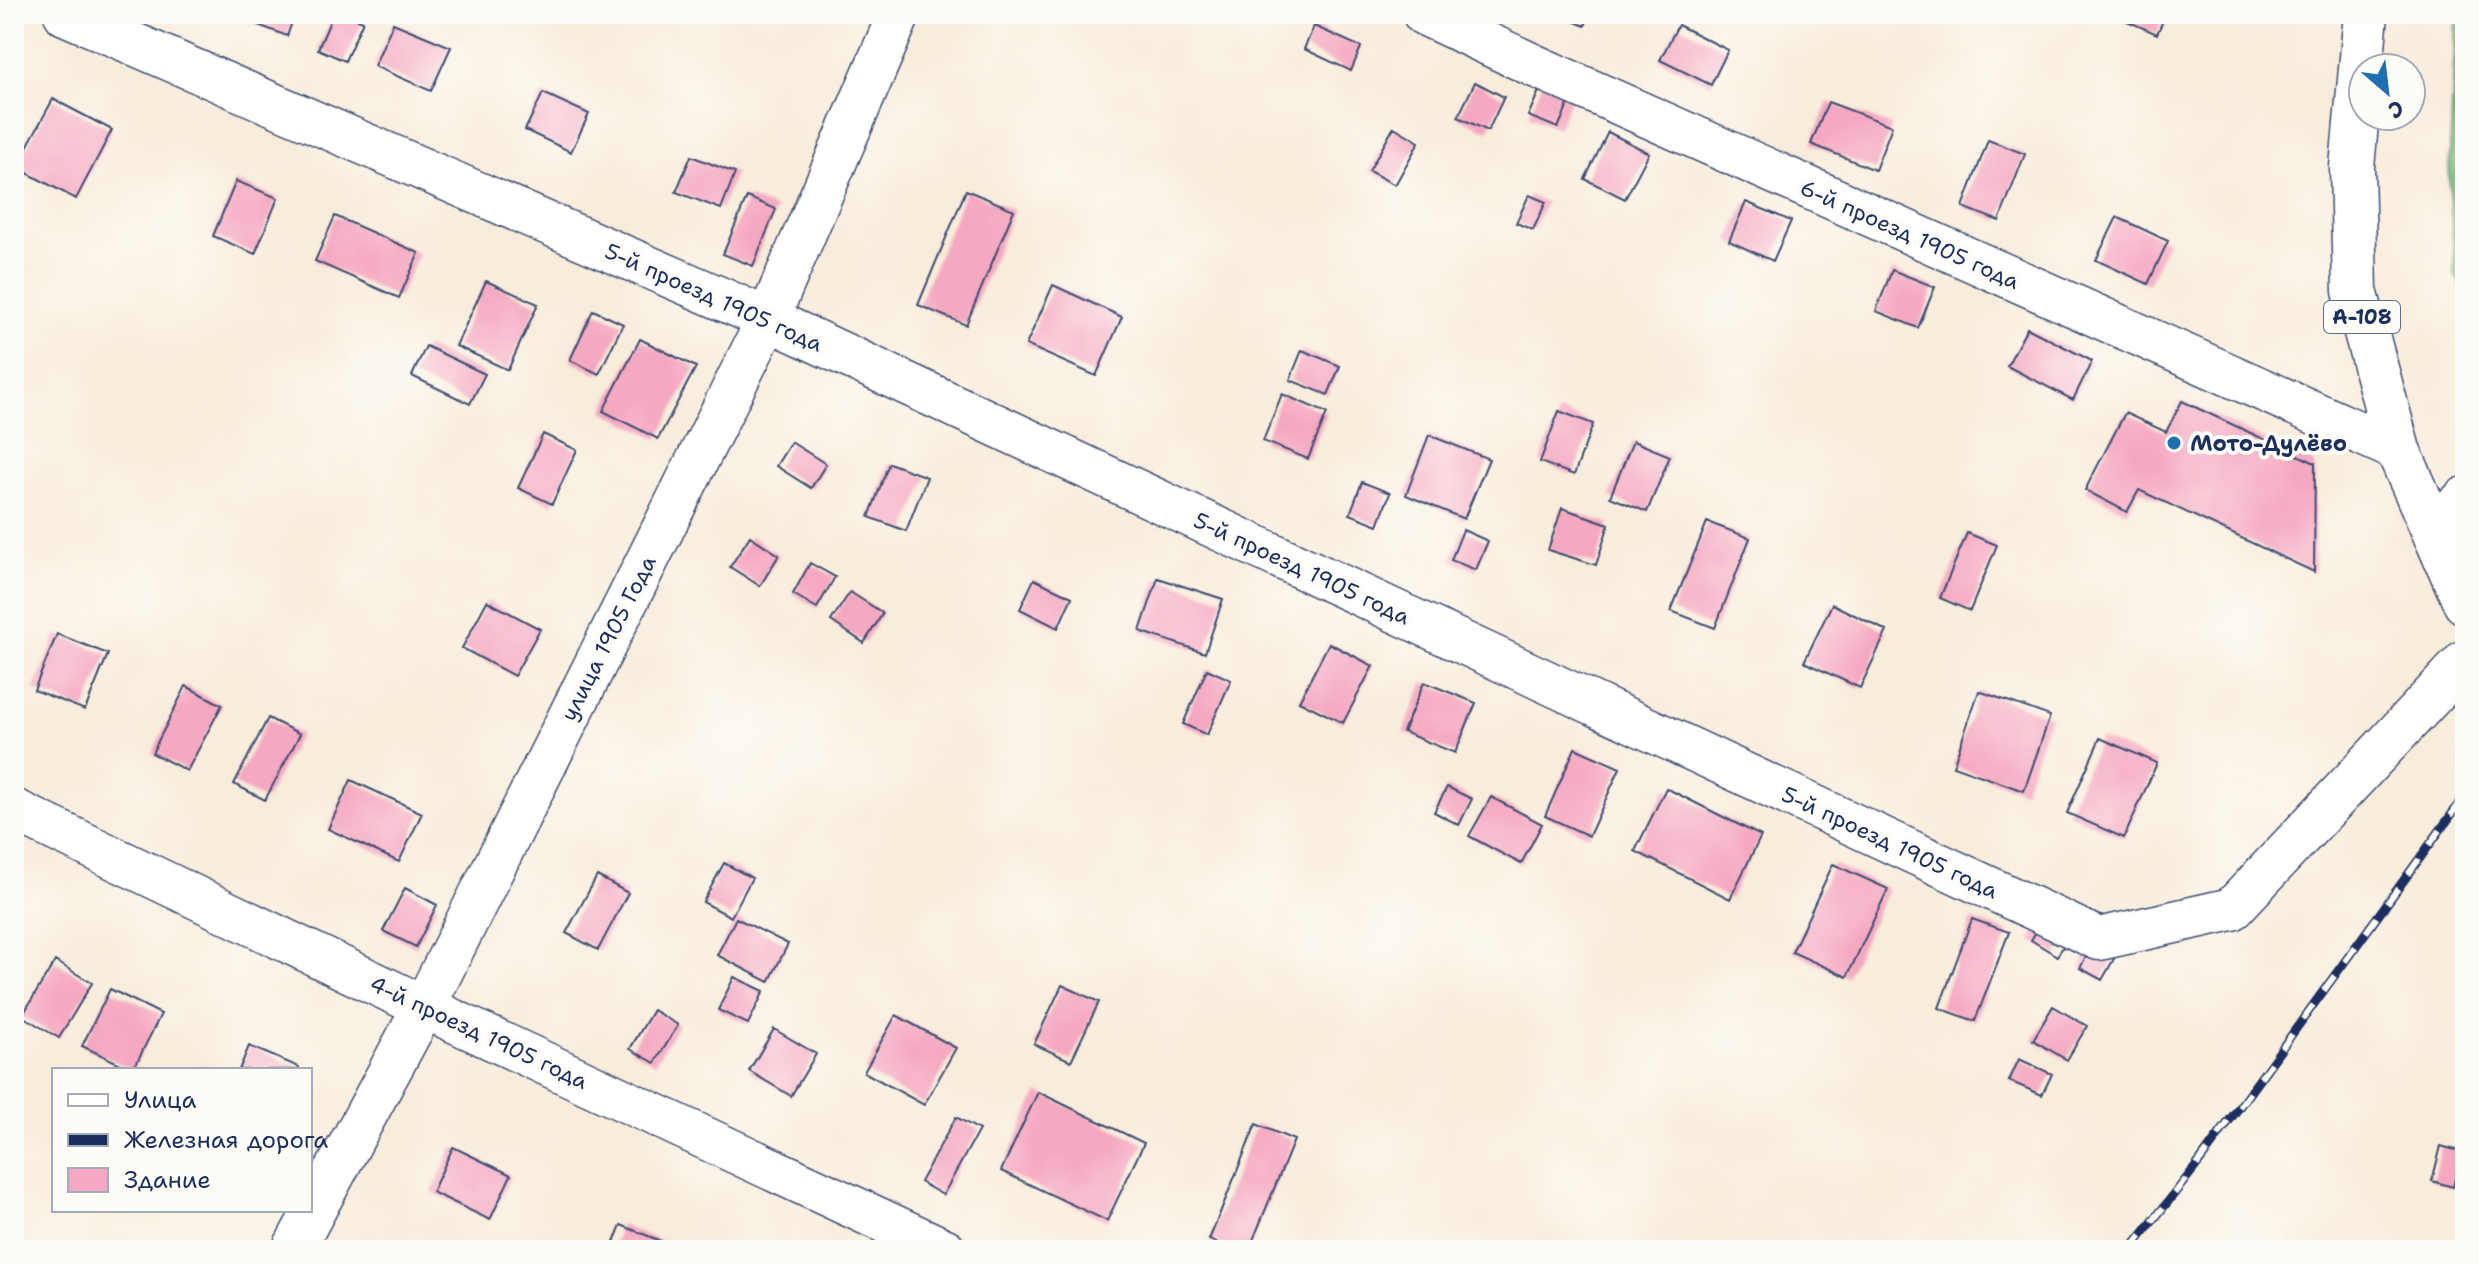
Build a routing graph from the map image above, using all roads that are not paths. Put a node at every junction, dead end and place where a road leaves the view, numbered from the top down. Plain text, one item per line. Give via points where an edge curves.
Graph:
1 (65, 14) edge
2 (899, 14) edge
3 (1424, 14) edge
4 (2366, 14) edge
5 (768, 319) junction
6 (2398, 450) junction
7 (2465, 498) edge
8 (2433, 530) junction
9 (2465, 602) edge
10 (2465, 661) edge
11 (14, 810) edge
12 (424, 1007) junction
13 (293, 1250) edge
14 (945, 1250) edge

1 - 5 street, 5-й проезд 1905 года
2 - 5 street, улица 1905 Года
3 - 6 street, 6-й проезд 1905 года
4 - 6 highway, А-108 via 2352,167 2355,291
5 - 10 street, 5-й проезд 1905 года via 2099,939 2232,909
5 - 12 street, улица 1905 Года
6 - 8 highway, А-108
7 - 8 street
8 - 9 highway, А-108
11 - 12 street, 4-й проезд 1905 года
12 - 13 street, улица 1905 Года
12 - 14 street, 4-й проезд 1905 года

